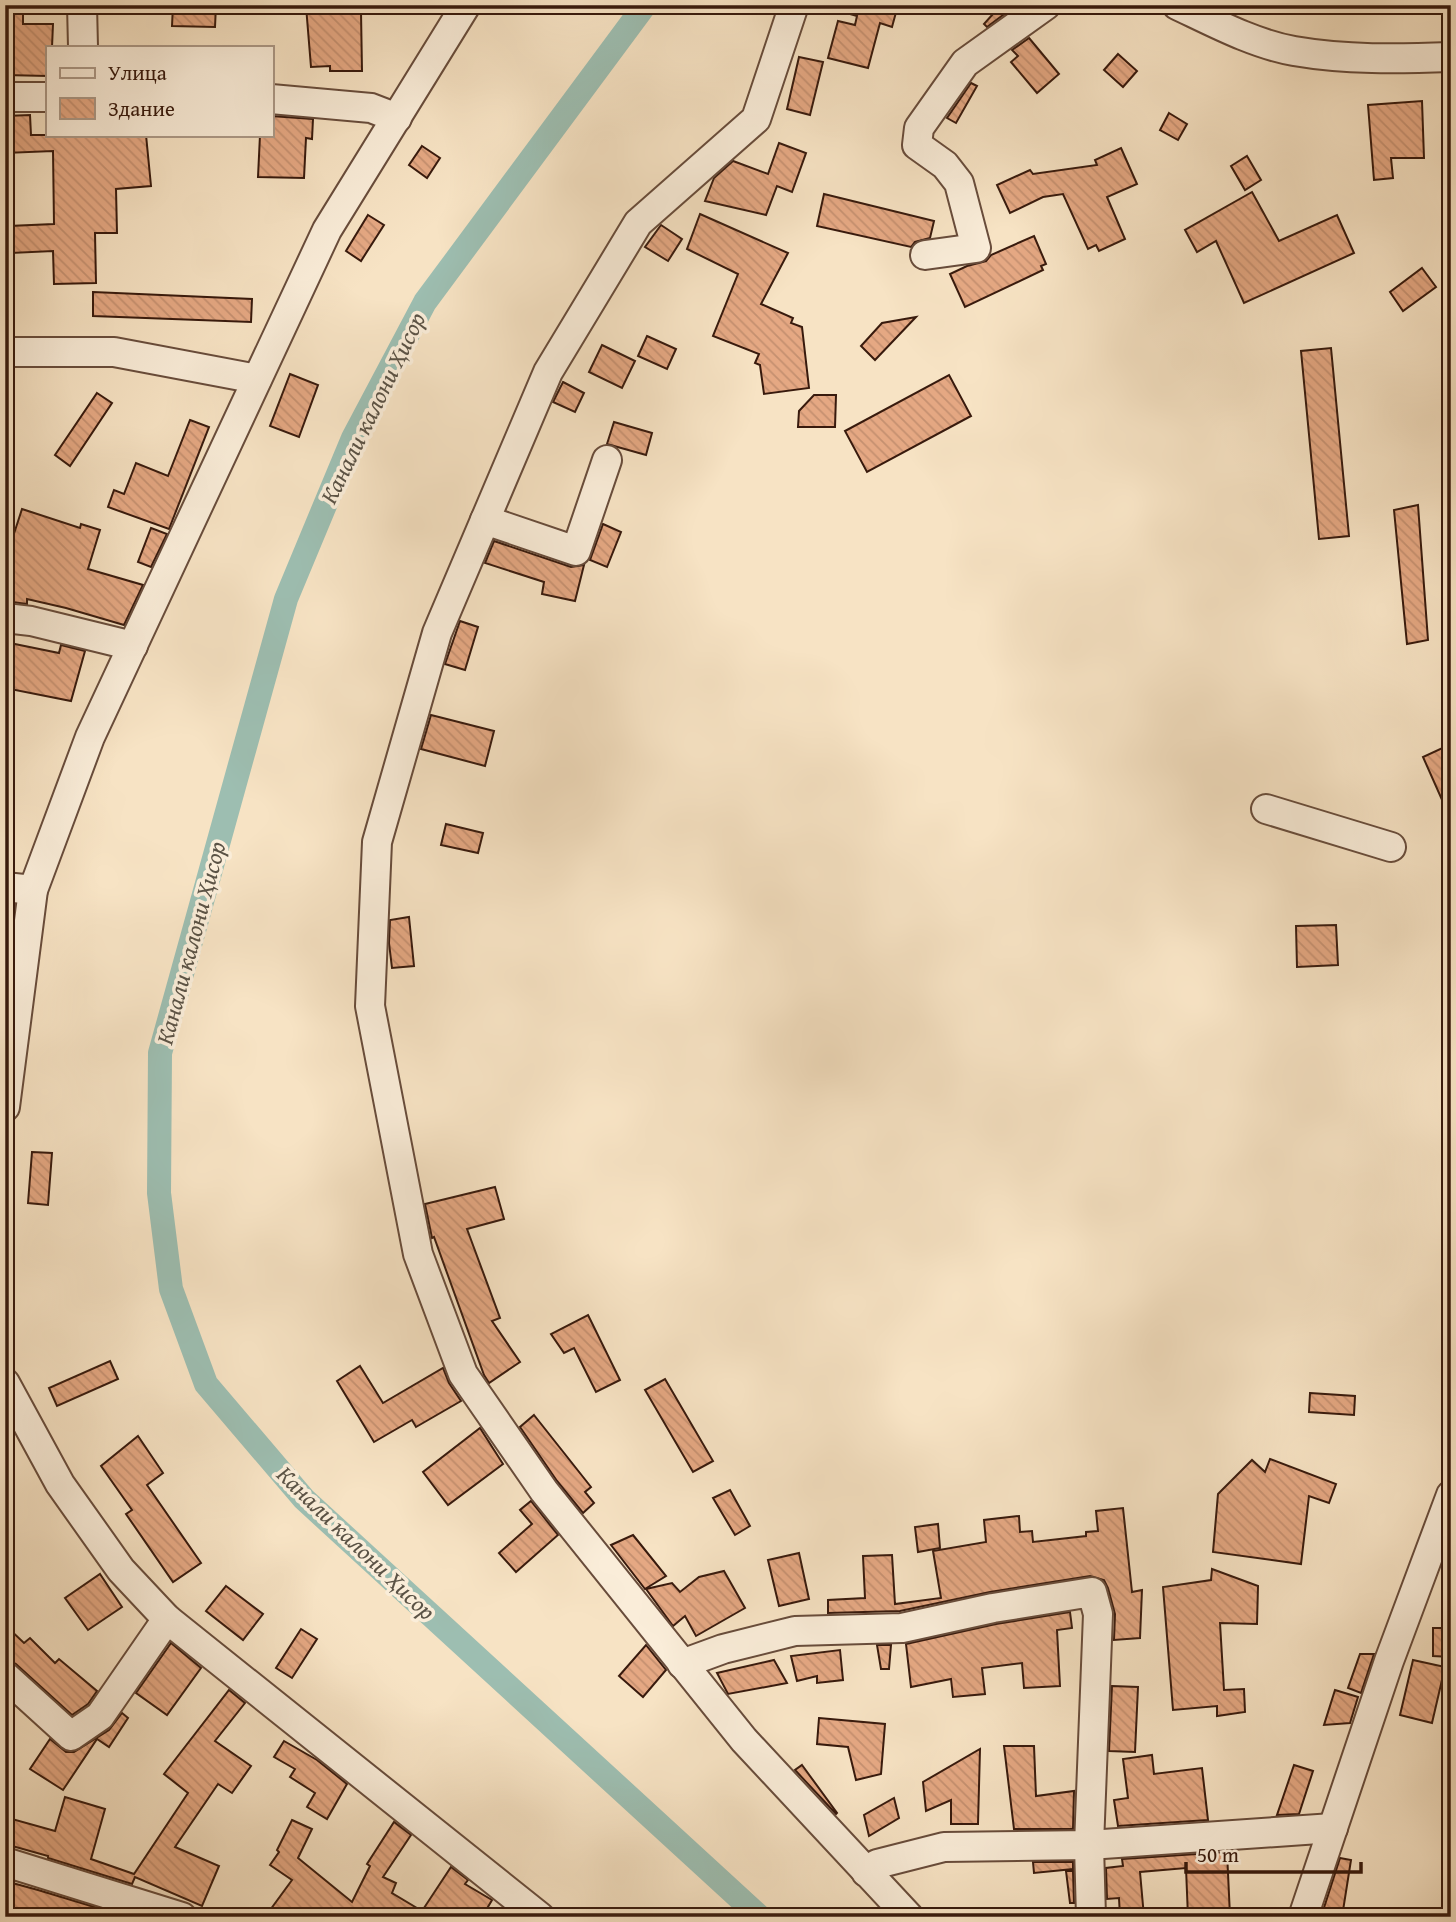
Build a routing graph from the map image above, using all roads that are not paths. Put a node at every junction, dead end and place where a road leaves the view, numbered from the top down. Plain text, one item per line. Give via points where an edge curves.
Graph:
1 (82, 5) edge
2 (466, 5) edge
3 (794, 5) edge
4 (1046, 5) edge
5 (1177, 5) edge
6 (83, 46) edge
7 (1451, 57) edge
8 (5, 97) edge
9 (46, 97) edge
10 (273, 99) edge
11 (397, 118) junction
12 (925, 255) dead end
13 (5, 352) edge
14 (257, 379) junction
15 (607, 460) dead end
16 (485, 520) junction
17 (5, 618) edge
18 (133, 646) junction
19 (1266, 809) dead end
20 (1391, 847) dead end
21 (19, 889) edge
22 (5, 1107) edge
23 (5, 1383) edge
24 (1451, 1495) edge
25 (1444, 1534) edge
26 (167, 1619) junction
27 (682, 1664) junction
28 (5, 1676) edge
29 (1333, 1828) junction
30 (1088, 1845) junction
31 (5, 1863) edge
32 (866, 1872) junction
33 (182, 1917) edge
34 (540, 1917) edge
35 (909, 1917) edge
36 (1091, 1917) edge
37 (1303, 1917) edge

1 - 6 street
2 - 11 street
3 - 16 street via 757,119 638,223 548,372
4 - 12 street via 965,63 919,128 917,145 945,165 959,183 976,248
5 - 7 street via 1291,51 1359,60
8 - 9 street
10 - 11 street via 371,107
11 - 14 street via 327,230
13 - 14 street via 114,352
14 - 18 street
15 - 16 street via 576,551
16 - 27 street via 437,633 377,842 370,1006 418,1254 463,1374 544,1491
17 - 18 street
18 - 21 street
19 - 20 street
21 - 22 street
23 - 26 street via 60,1484 121,1570
24 - 25 street
25 - 29 street via 1388,1661
26 - 28 street via 100,1716 71,1736
26 - 34 street
27 - 30 street via 795,1631 902,1628 1092,1592 1098,1614
27 - 32 street via 744,1740
29 - 30 street
29 - 37 street
30 - 32 street via 944,1847 877,1864
30 - 36 street
31 - 33 street
32 - 35 street

